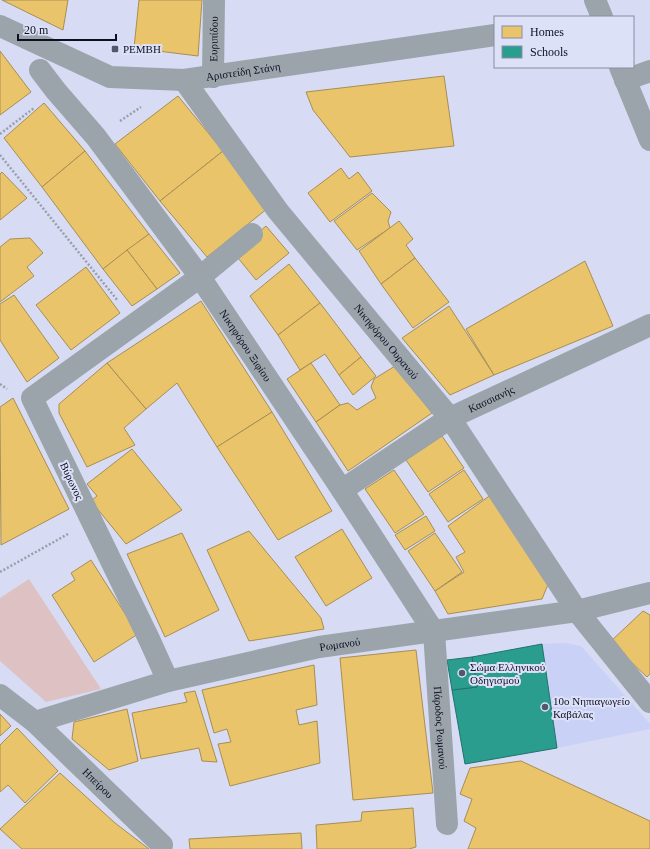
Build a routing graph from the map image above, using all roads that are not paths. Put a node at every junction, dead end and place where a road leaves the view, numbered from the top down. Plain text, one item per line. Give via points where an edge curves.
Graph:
1 (214, 0) edge
2 (595, 0) edge
3 (602, 16) edge
4 (0, 26) edge
5 (494, 35) edge
6 (40, 70) dead end
7 (650, 71) edge
8 (623, 74) edge
9 (213, 77) junction
10 (175, 80) junction
11 (650, 140) edge
12 (252, 234) dead end
13 (200, 277) junction
14 (650, 325) edge
15 (450, 418) junction
16 (342, 490) junction
17 (650, 593) edge
18 (577, 611) junction
19 (434, 632) junction
20 (168, 680) junction
21 (0, 695) edge
22 (650, 702) edge
23 (35, 722) junction
24 (447, 824) dead end
25 (162, 845) dead end

1 - 9 street, Ευριπίδου
2 - 3 street
4 - 10 street, Αριστείδη Στάνη via 110,77
5 - 9 street, Αριστείδη Στάνη
6 - 13 street, Νικηφόρου Ξιφίου via 96,137
7 - 8 street
8 - 11 street
9 - 10 street, Αριστείδη Στάνη
10 - 15 street, Νικηφόρου Ουρανού via 278,211
12 - 13 street, Βύρωνος
13 - 16 street, Νικηφόρου Ξιφίου
13 - 20 street, Βύρωνος via 32,398
14 - 15 street, Κασσιανής
15 - 16 street, Κασσιανής
15 - 18 street, Νικηφόρου Ουρανού
16 - 19 street, Νικηφόρου Ξιφίου
17 - 18 street, Ρωμανού
18 - 19 street, Ρωμανού
18 - 22 street, Νικηφόρου Ουρανού
19 - 20 street, Ρωμανού via 319,647
19 - 24 street, Πάροδος Ρωμανού
20 - 23 street, Ρωμανού
21 - 23 street, Ηπείρου
23 - 25 street, Ηπείρου

